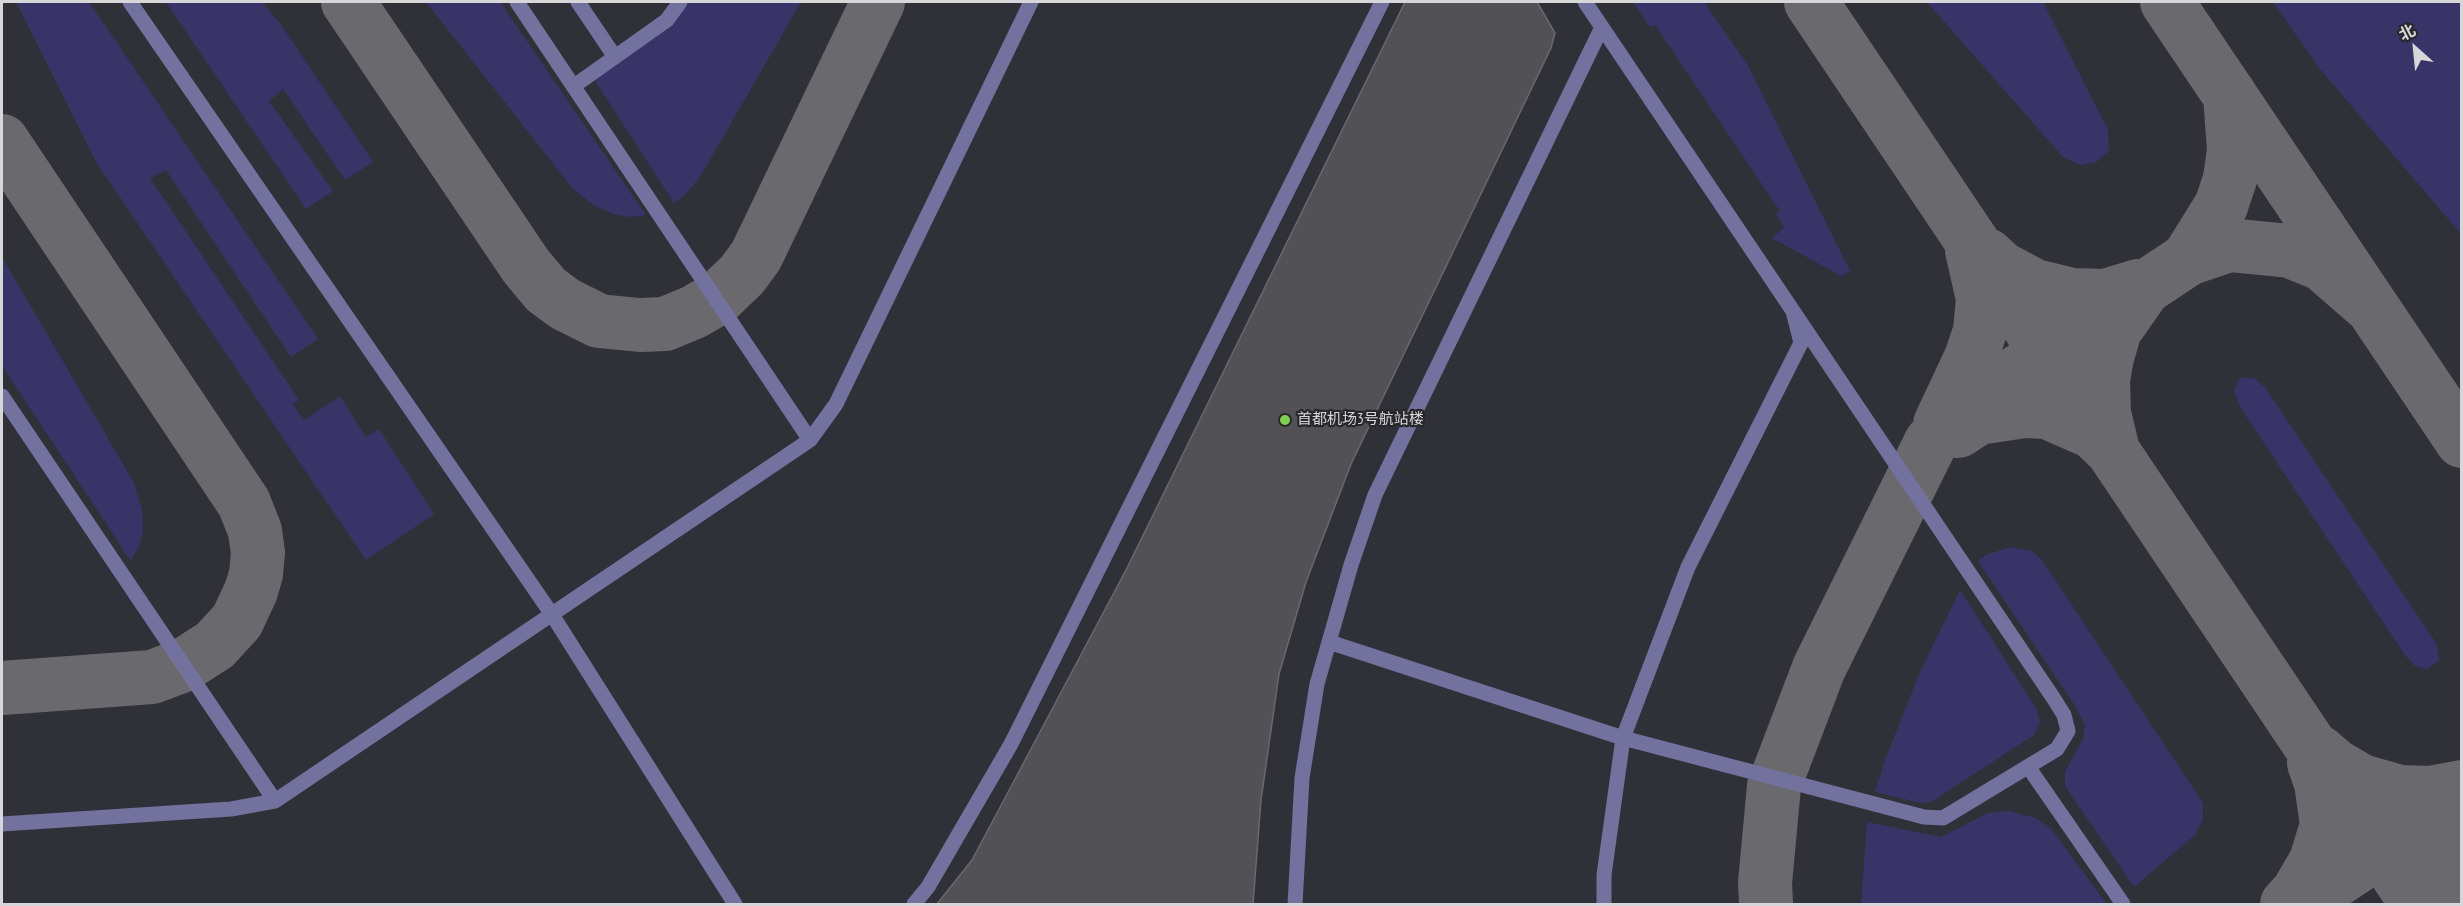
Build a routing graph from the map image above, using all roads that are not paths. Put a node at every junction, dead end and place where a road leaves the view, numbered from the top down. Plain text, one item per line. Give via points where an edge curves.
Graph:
1 (130, 2) edge
2 (518, 2) edge
3 (578, 2) edge
4 (680, 2) edge
5 (1031, 2) edge
6 (1382, 2) edge
7 (1585, 2) edge
8 (1602, 27) junction
9 (615, 57) junction
10 (574, 86) junction
11 (1793, 311) junction
12 (2, 396) edge
13 (810, 440) junction
14 (551, 613) junction
15 (1329, 642) junction
16 (1623, 738) junction
17 (2029, 768) junction
18 (275, 801) junction
19 (2, 824) edge
20 (735, 904) edge
21 (914, 904) edge
22 (1295, 904) edge
23 (1604, 904) edge
24 (2123, 904) edge

1 - 14 lane
2 - 10 lane
3 - 9 lane
4 - 9 lane via 666,20
5 - 13 lane via 836,404
6 - 21 lane via 1011,744 934,877
7 - 8 lane
8 - 11 lane
8 - 15 lane via 1375,495
9 - 10 lane
10 - 13 lane
11 - 16 lane via 1802,343 1688,567
11 - 17 lane via 2064,715 2068,730 2057,749
12 - 18 lane
13 - 14 lane
14 - 18 lane
14 - 20 lane
15 - 16 lane
15 - 22 lane via 1313,706 1302,778
16 - 17 lane via 1924,817 1943,818
16 - 23 lane via 1604,875
17 - 24 lane
18 - 19 lane via 231,809

